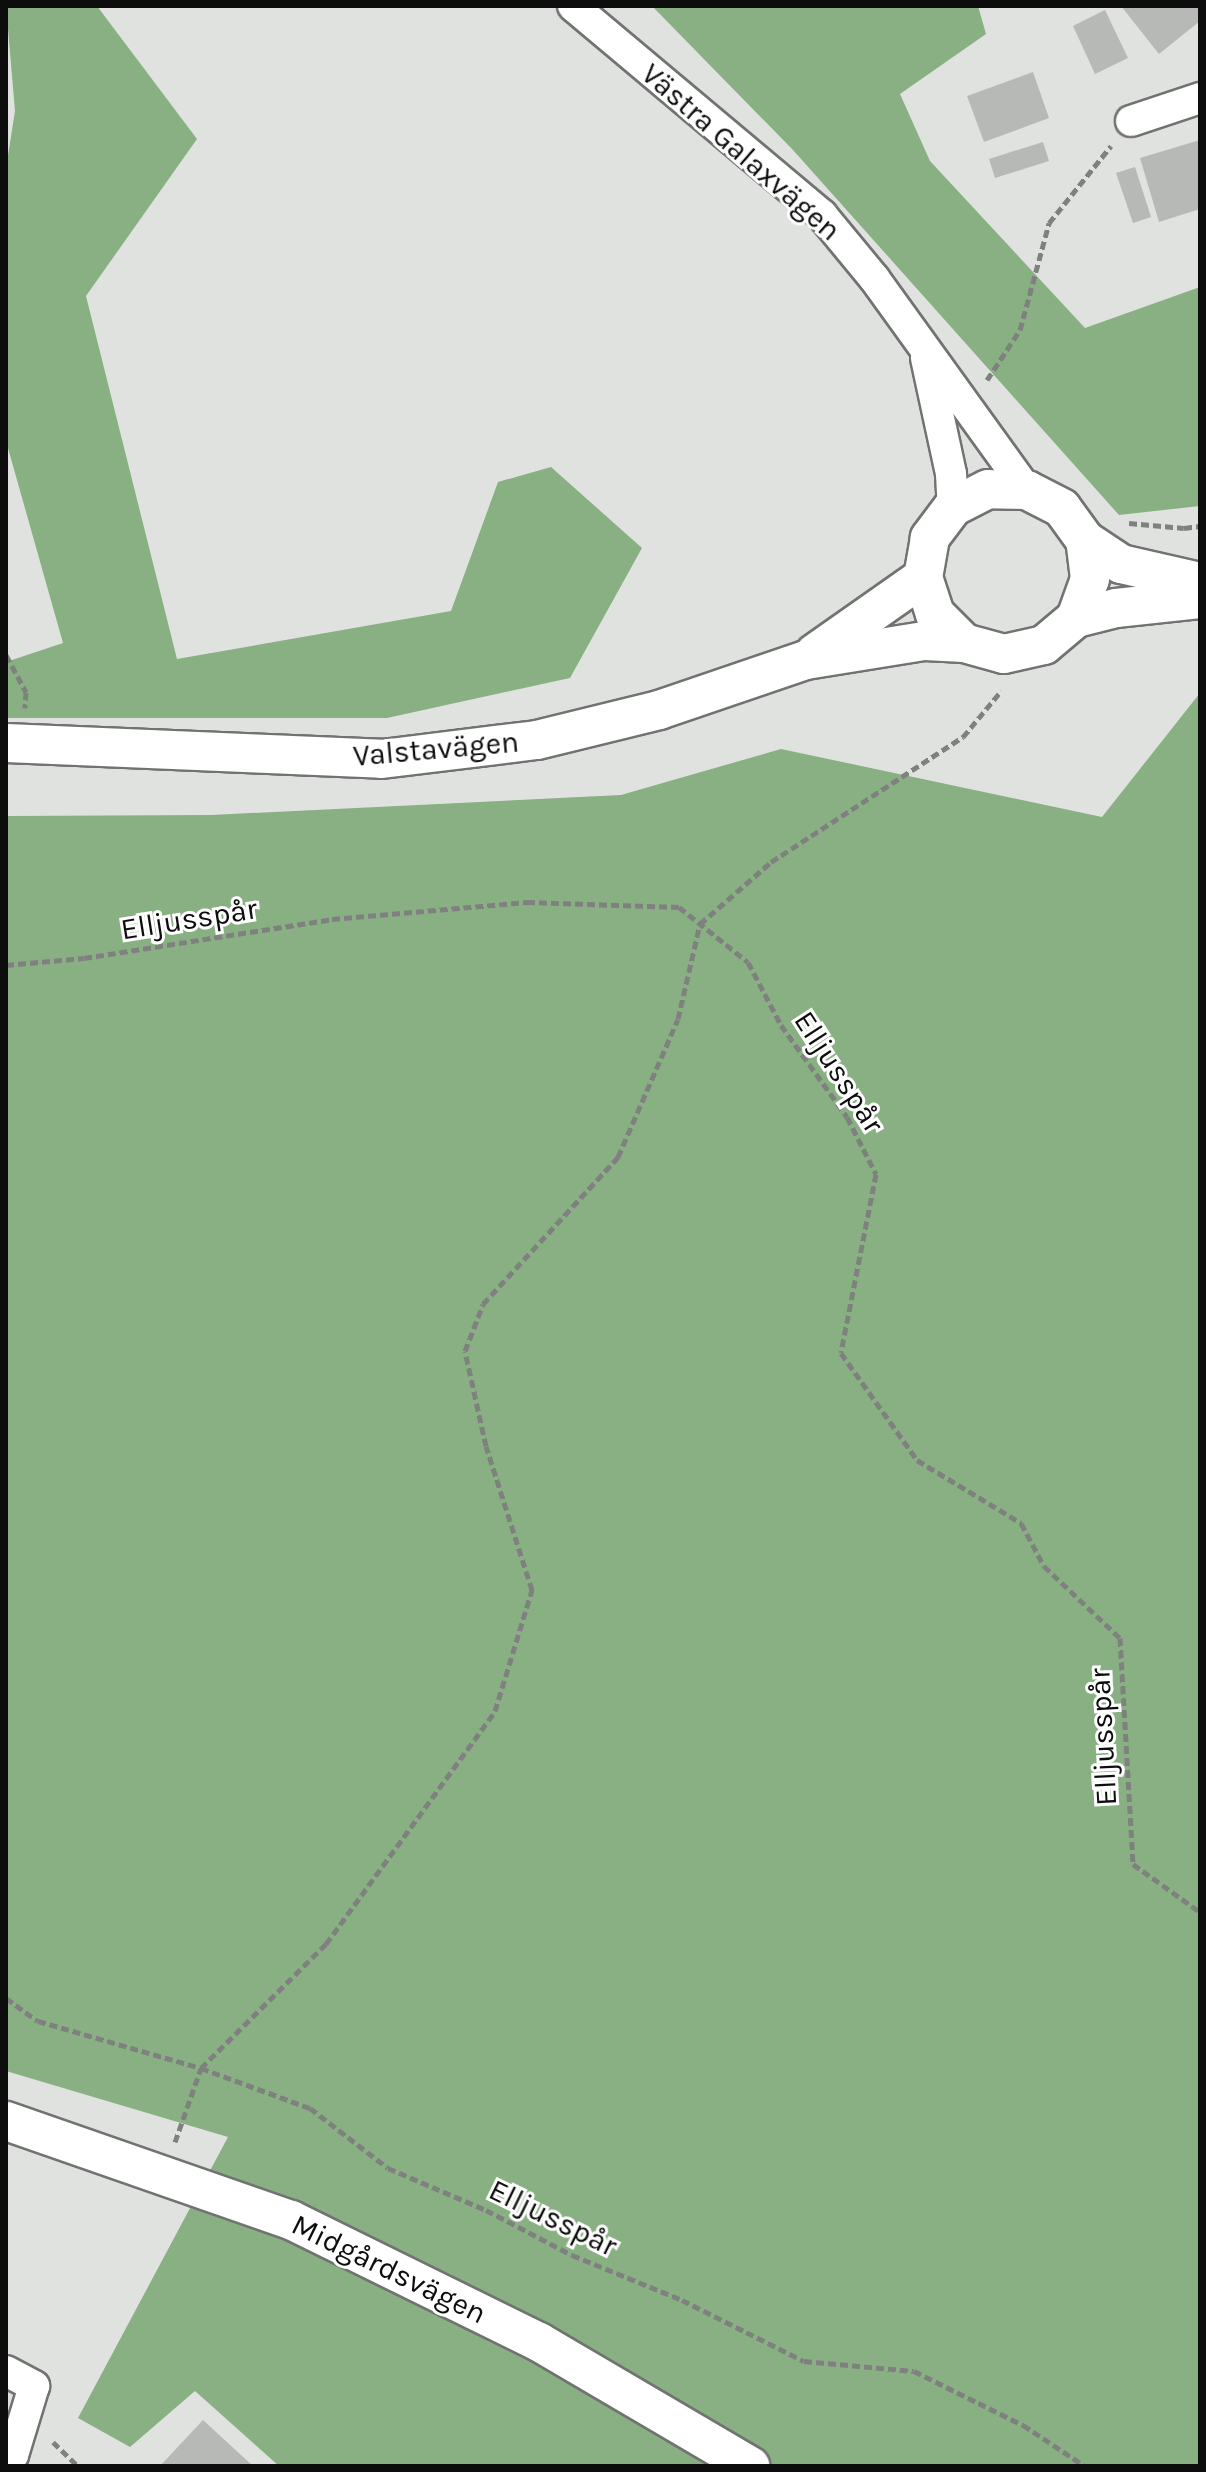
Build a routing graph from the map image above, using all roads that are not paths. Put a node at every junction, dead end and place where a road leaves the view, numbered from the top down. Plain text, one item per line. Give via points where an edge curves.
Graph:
1 (573, 6) edge
2 (1200, 98) edge
3 (1131, 121) road end
4 (923, 348) junction
5 (1027, 490) junction
6 (953, 507) junction
7 (1085, 540) junction
8 (923, 577) junction
9 (1200, 582) edge
10 (1200, 599) edge
11 (1076, 618) junction
12 (964, 643) junction
13 (806, 660) junction
14 (6, 743) edge
15 (6, 2121) edge
16 (6, 2371) edge
17 (6, 2463) edge
18 (750, 2466) edge

1 - 4 street, Västra Galaxvägen via 822,215
2 - 3 street
4 - 5 street, Västra Galaxvägen
4 - 6 street, Västra Galaxvägen via 951,474
5 - 6 street, Valstavägen via 988,489
5 - 7 street, Valstavägen via 1062,508
6 - 8 street, Valstavägen via 930,538
7 - 9 street via 1121,564
7 - 11 street, Valstavägen via 1090,579
8 - 12 street, Valstavägen via 935,614
8 - 13 street, Valstavägen
10 - 11 street
11 - 12 street, Valstavägen via 1044,645 1004,654
12 - 13 street, Valstavägen via 925,641
13 - 14 street, Valstavägen via 659,710 537,740 382,759
15 - 18 street, Midgårdsvägen via 291,2220 539,2342
16 - 17 street via 34,2386

